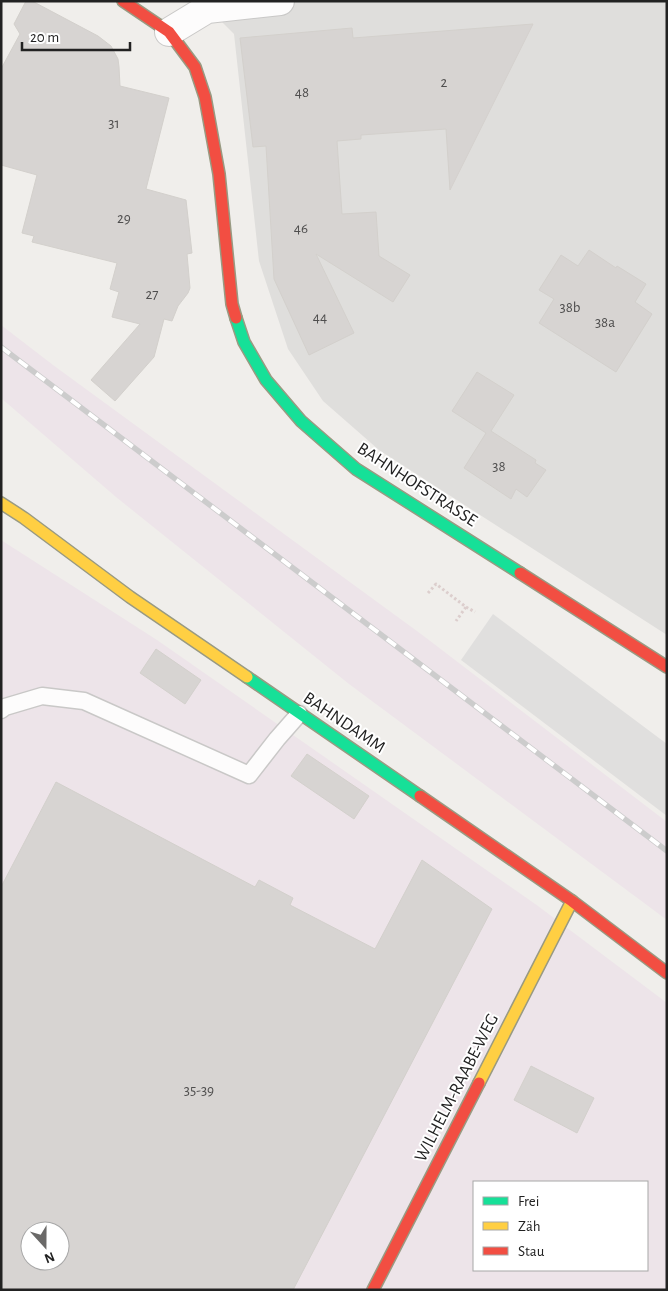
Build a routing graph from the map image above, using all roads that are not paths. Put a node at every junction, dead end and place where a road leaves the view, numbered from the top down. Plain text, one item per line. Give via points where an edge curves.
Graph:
1 (123, 1) edge
2 (280, 1) edge
3 (169, 32) junction
4 (1, 503) edge
5 (667, 667) edge
6 (1, 710) edge
7 (299, 714) junction
8 (572, 901) junction
9 (667, 972) edge
10 (373, 1290) edge

1 - 3 street, BAHNHOFSTRASSE
2 - 3 street via 207,9
3 - 5 street, BAHNHOFSTRASSE via 195,67 205,97 219,174 232,304 244,342 266,380 301,421 356,469
4 - 7 street, BAHNDAMM
6 - 7 lane via 42,696 84,701 250,775
7 - 8 street, BAHNDAMM
8 - 9 street, BAHNDAMM
8 - 10 street, WILHELM-RAABE-WEG

